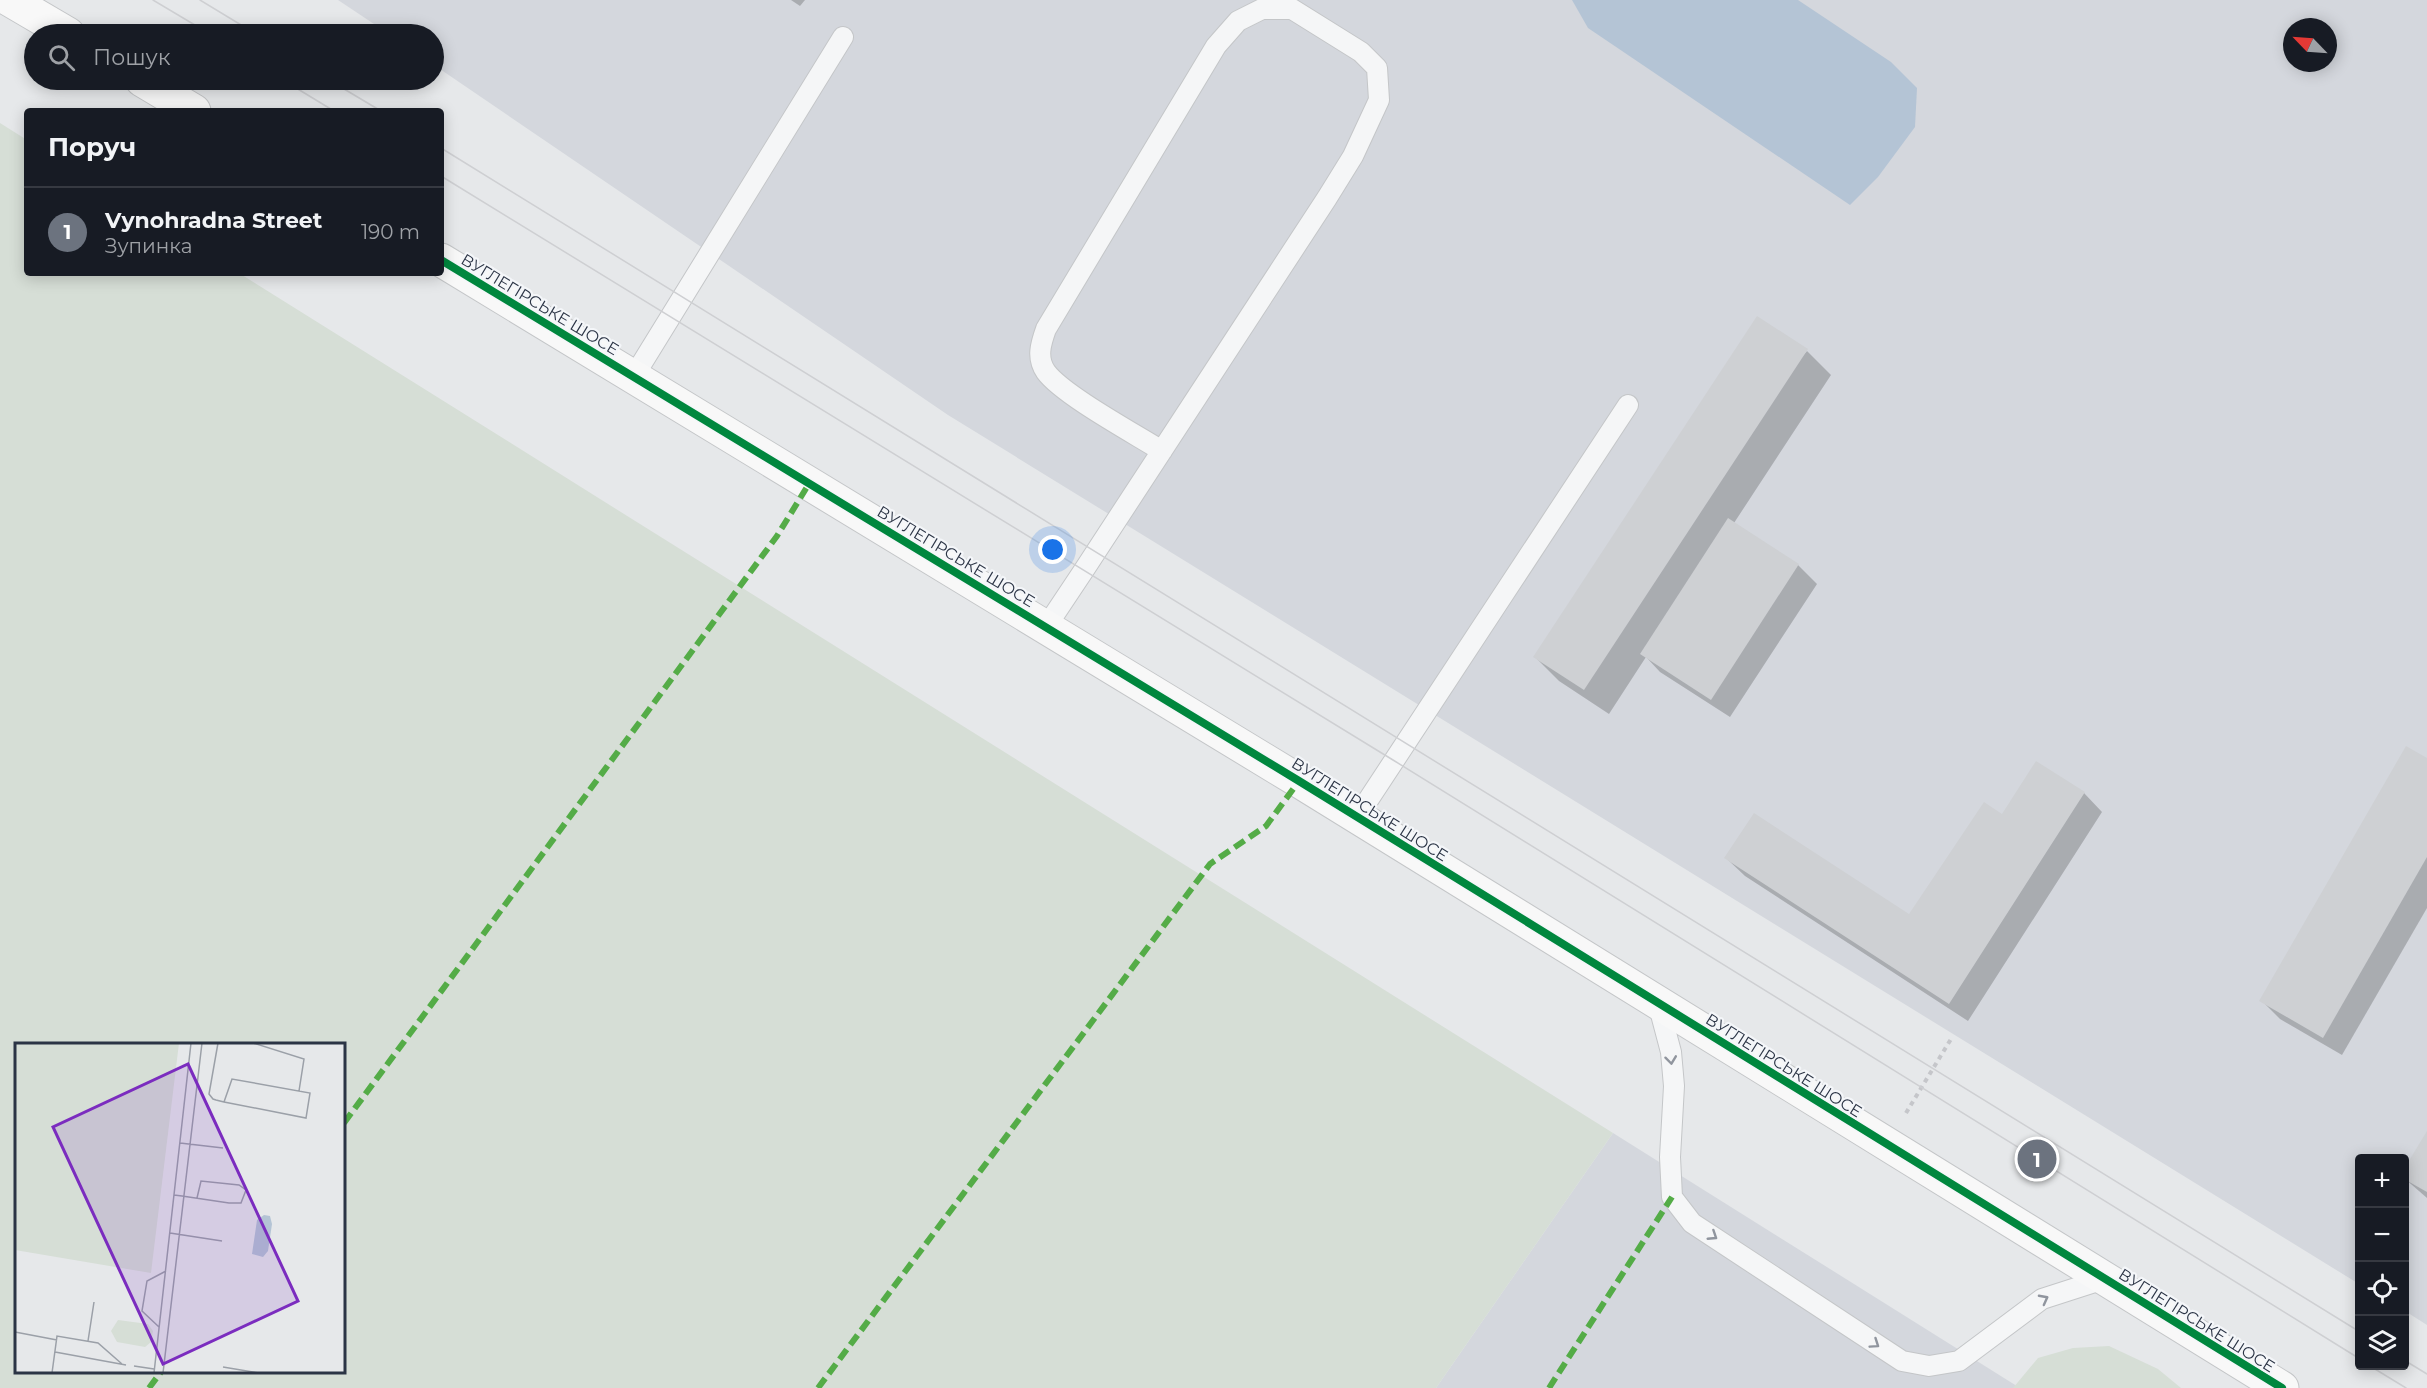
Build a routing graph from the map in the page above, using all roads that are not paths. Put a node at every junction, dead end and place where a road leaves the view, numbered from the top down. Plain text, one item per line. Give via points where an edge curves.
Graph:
1 (10, 0) edge
2 (51, 24) edge
3 (843, 37) dead end
4 (159, 90) edge
5 (189, 108) edge
6 (444, 262) edge
7 (634, 376) junction
8 (1628, 405) dead end
9 (1162, 451) junction
10 (1047, 627) junction
11 (1356, 817) junction
12 (1658, 1003) junction
13 (2104, 1279) junction
14 (2282, 1388) edge

1 - 2 street
3 - 7 lane
4 - 5 street
6 - 7 street, ВУГЛЕГІРСЬКЕ ШОСЕ
7 - 10 street, ВУГЛЕГІРСЬКЕ ШОСЕ
8 - 11 lane
9 - 9 lane via 1059,386 1045,371 1039,349 1046,328 1216,46 1238,21 1262,9 1292,9 1360,52 1377,68 1378,100 1353,156
9 - 10 lane
10 - 11 street, ВУГЛЕГІРСЬКЕ ШОСЕ
11 - 12 street, ВУГЛЕГІРСЬКЕ ШОСЕ
12 - 13 street, ВУГЛЕГІРСЬКЕ ШОСЕ
12 -> 13 lane via 1671,1053 1674,1086 1672,1197 1692,1223 1902,1361 1929,1366 1959,1361 2042,1299
13 - 14 street, ВУГЛЕГІРСЬКЕ ШОСЕ

